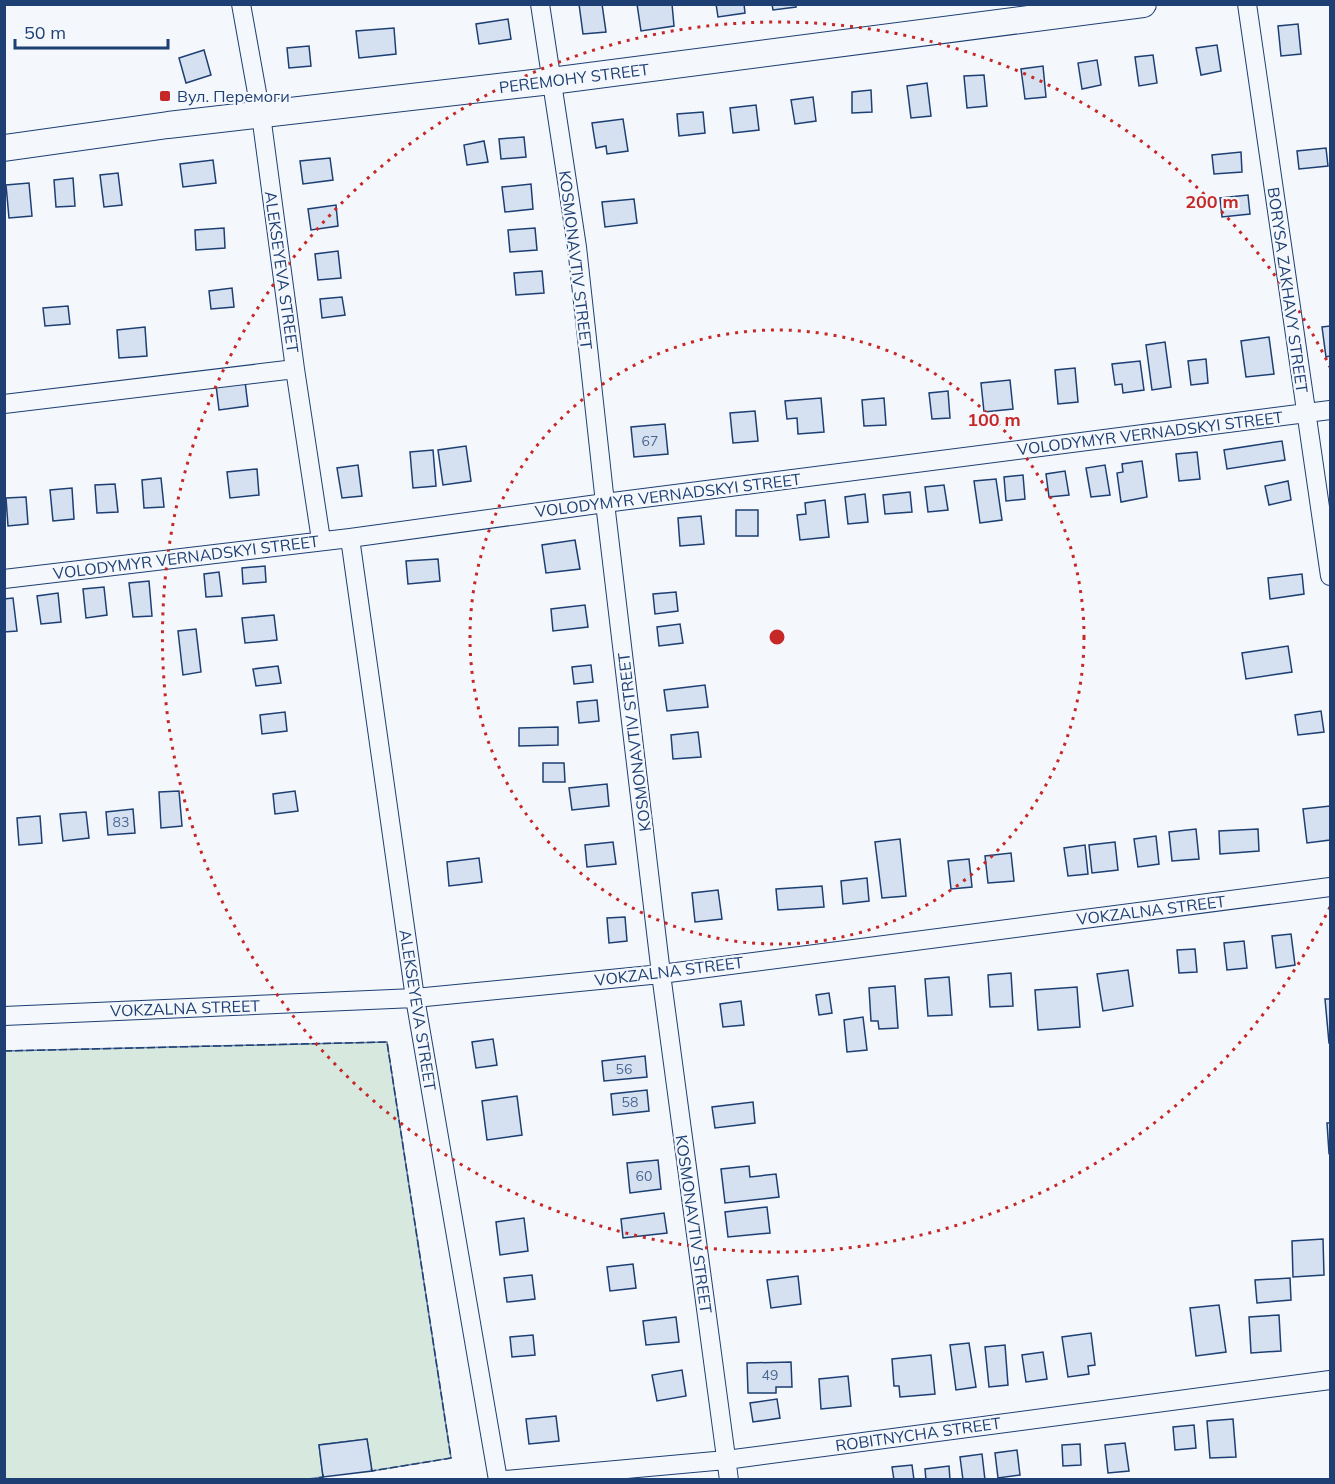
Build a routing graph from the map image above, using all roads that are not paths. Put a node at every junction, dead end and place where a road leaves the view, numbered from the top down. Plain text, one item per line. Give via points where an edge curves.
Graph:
1 (241, 4) edge
2 (540, 4) edge
3 (1143, 4) edge
4 (1247, 4) edge
5 (551, 81) junction
6 (261, 115) junction
7 (4, 148) edge
8 (295, 369) junction
9 (4, 404) edge
10 (1330, 410) edge
11 (1306, 413) junction
12 (605, 503) junction
13 (350, 538) junction
14 (321, 540) junction
15 (1330, 576) edge
16 (4, 579) edge
17 (1330, 887) edge
18 (661, 974) junction
19 (415, 998) junction
20 (4, 1016) edge
21 (1330, 1380) edge
22 (726, 1460) junction
23 (498, 1479) edge
24 (505, 1479) edge
25 (729, 1479) edge

1 - 6 street, ALEKSEYEVA STREET
2 - 5 street, KOSMONAVTIV STREET
3 - 5 main road, PEREMOHY STREET
4 - 11 street, BORYSA ZAKHAVY STREET
5 - 6 main road, PEREMOHY STREET
5 - 12 street, KOSMONAVTIV STREET via 577,248
6 - 7 main road, PEREMOHY STREET
6 - 8 street, ALEKSEYEVA STREET
8 - 9 street
8 - 14 street, ALEKSEYEVA STREET
10 - 11 street, VOLODYMYR VERNADSKYI STREET
11 - 12 street, VOLODYMYR VERNADSKYI STREET
11 - 15 street, BORYSA ZAKHAVY STREET
12 - 13 street, VOLODYMYR VERNADSKYI STREET
12 - 18 street, KOSMONAVTIV STREET
13 - 14 street, VOLODYMYR VERNADSKYI STREET
13 - 19 street, ALEKSEYEVA STREET
14 - 16 street, VOLODYMYR VERNADSKYI STREET
17 - 18 street, VOKZALNA STREET
18 - 19 street, VOKZALNA STREET
18 - 22 street, KOSMONAVTIV STREET
19 - 20 street, VOKZALNA STREET
19 - 23 street, ALEKSEYEVA STREET
21 - 22 street, ROBITNYCHA STREET
22 - 24 street, ROBITNYCHA STREET
22 - 25 street, KOSMONAVTIV STREET

